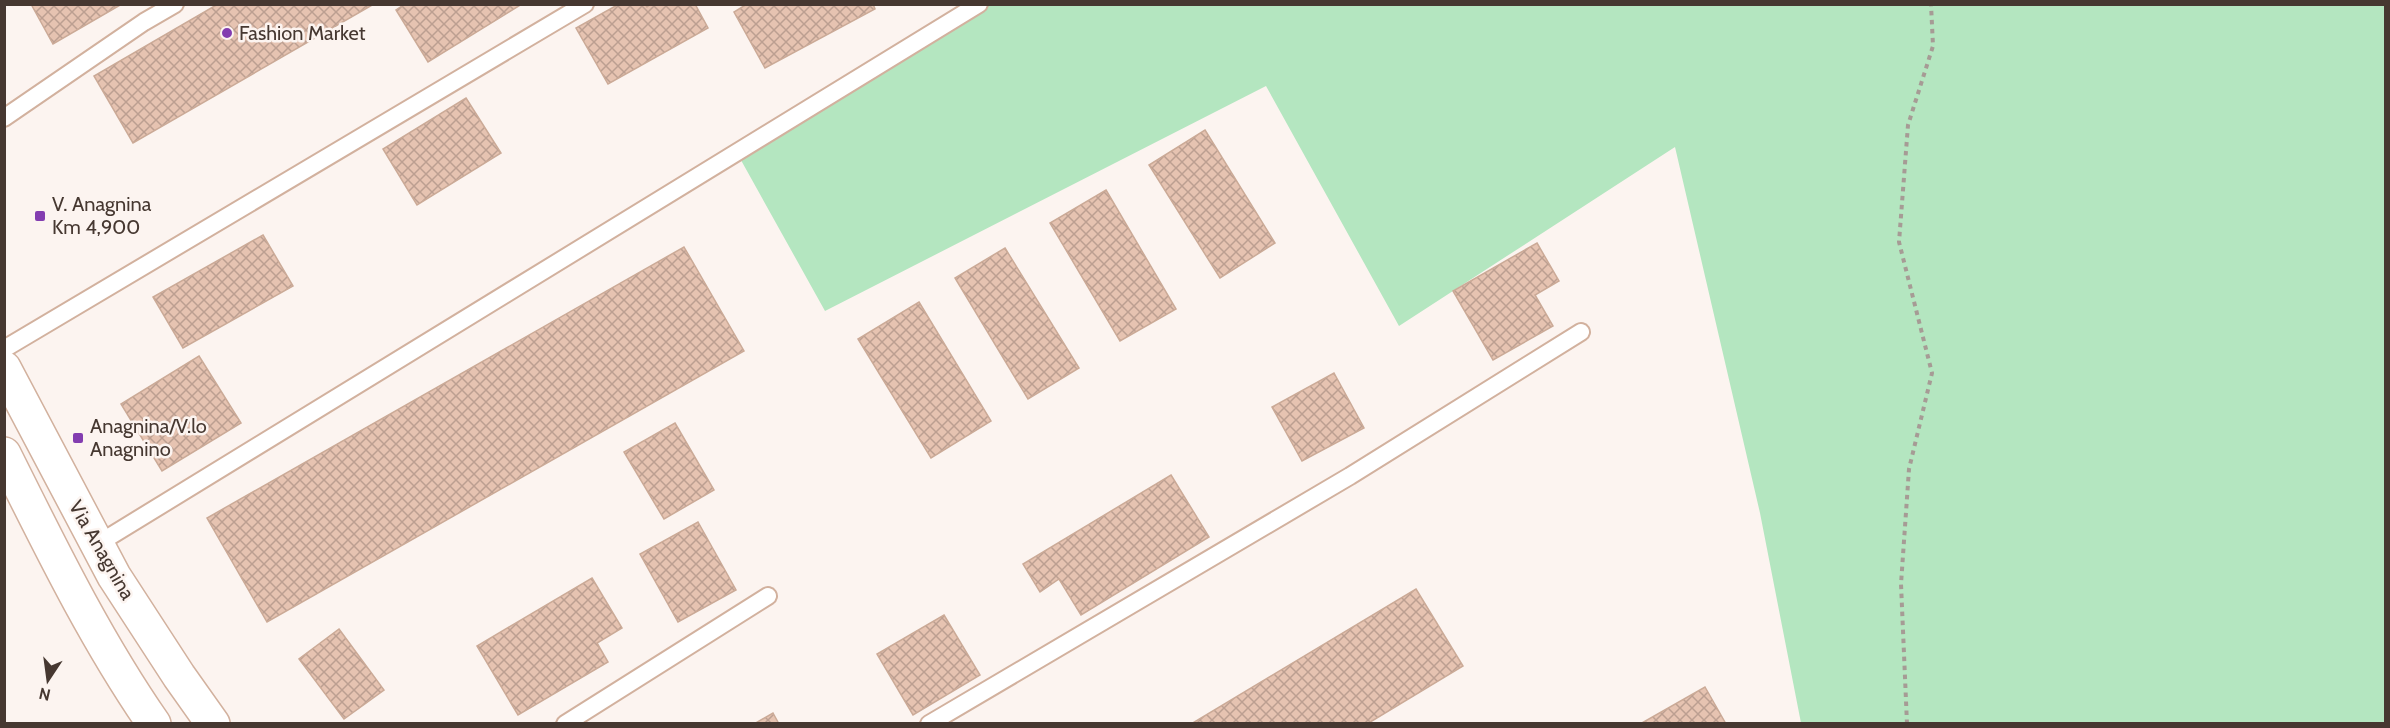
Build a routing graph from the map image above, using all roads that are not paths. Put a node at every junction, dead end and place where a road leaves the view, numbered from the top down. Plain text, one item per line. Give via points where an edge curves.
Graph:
1 (175, 4) edge
2 (585, 4) edge
3 (979, 4) edge
4 (4, 118) edge
5 (1581, 332) dead end
6 (4, 349) edge
7 (4, 368) edge
8 (4, 454) edge
9 (96, 544) junction
10 (768, 596) dead end
11 (154, 723) edge
12 (213, 723) edge
13 (565, 723) edge
14 (929, 723) edge

1 - 4 lane
2 - 6 lane
3 - 9 lane
5 - 14 lane via 1350,476
7 - 9 main road, Via Anagnina
8 - 11 main road via 75,595
9 - 12 main road, Via Anagnina
10 - 13 lane

